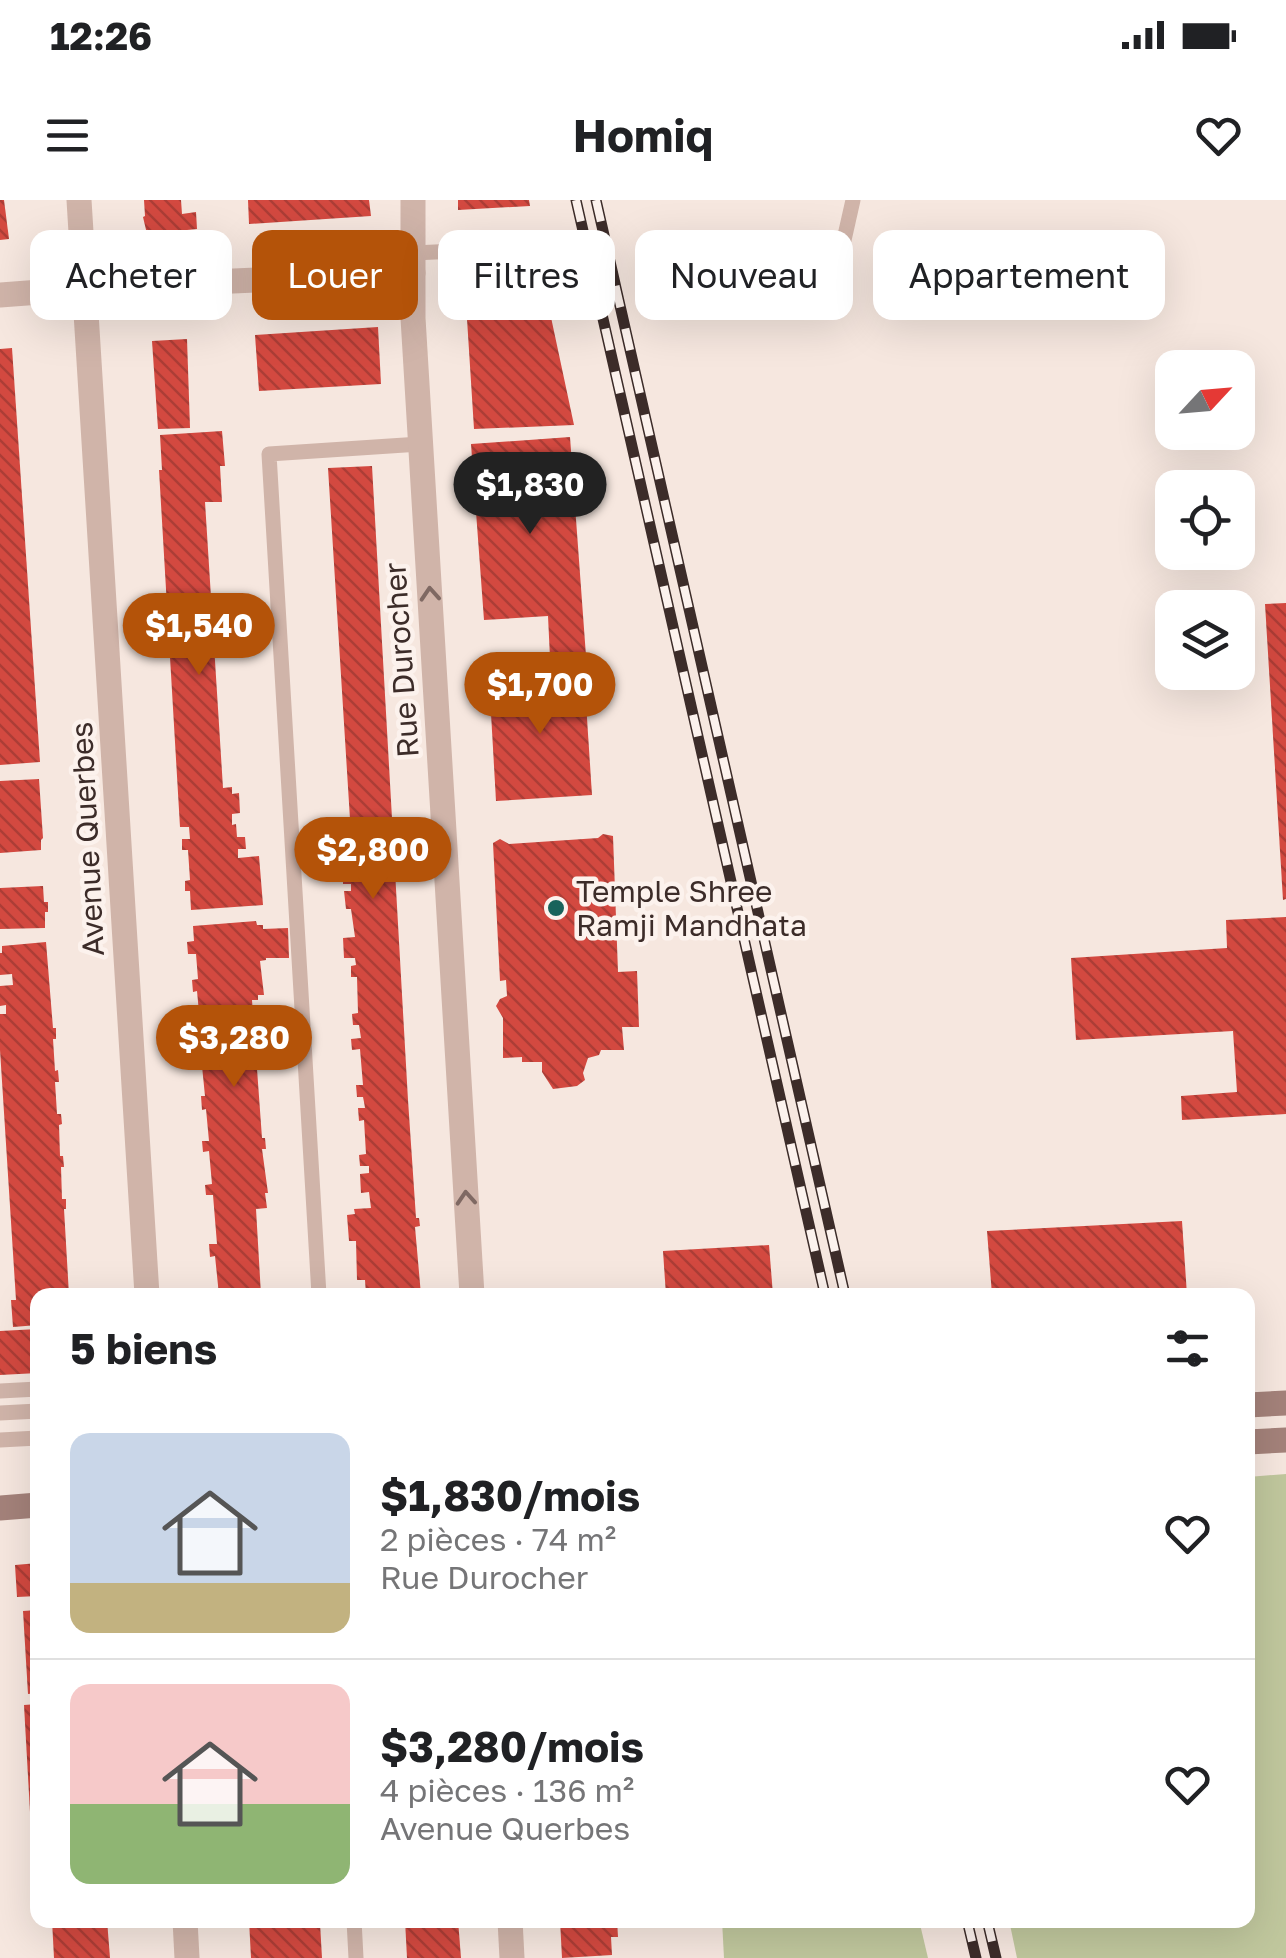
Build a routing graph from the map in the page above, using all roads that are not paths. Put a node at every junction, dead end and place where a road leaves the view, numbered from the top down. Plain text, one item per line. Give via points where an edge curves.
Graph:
1 (79, 200) edge
2 (414, 200) edge
3 (853, 200) edge
4 (81, 230) edge
5 (414, 230) edge
6 (846, 230) edge
7 (30, 293) edge
8 (0, 295) edge
9 (88, 320) edge
10 (413, 320) edge
11 (420, 444) junction
12 (147, 1288) edge
13 (319, 1288) edge
14 (472, 1288) edge
15 (1286, 1403) edge
16 (1255, 1405) edge
17 (30, 1412) edge
18 (0, 1414) edge
19 (30, 1438) edge
20 (0, 1440) edge
21 (1286, 1440) edge
22 (1255, 1442) edge
23 (30, 1506) edge
24 (0, 1508) edge
25 (185, 1928) edge
26 (354, 1928) edge
27 (510, 1928) edge
28 (187, 1958) edge
29 (356, 1958) edge
30 (512, 1958) edge

1 - 4 street, Avenue Querbes
2 - 5 street, Rue Durocher
3 - 6 lane
7 - 8 street
9 - 12 street, Avenue Querbes
10 - 11 street, Rue Durocher
11 - 13 lane via 269,454
14 -> 11 street, Rue Durocher
15 - 16 main road
17 - 18 lane
19 - 20 lane
21 - 22 main road
23 - 24 main road
25 - 28 street
26 - 29 lane
27 - 30 street

